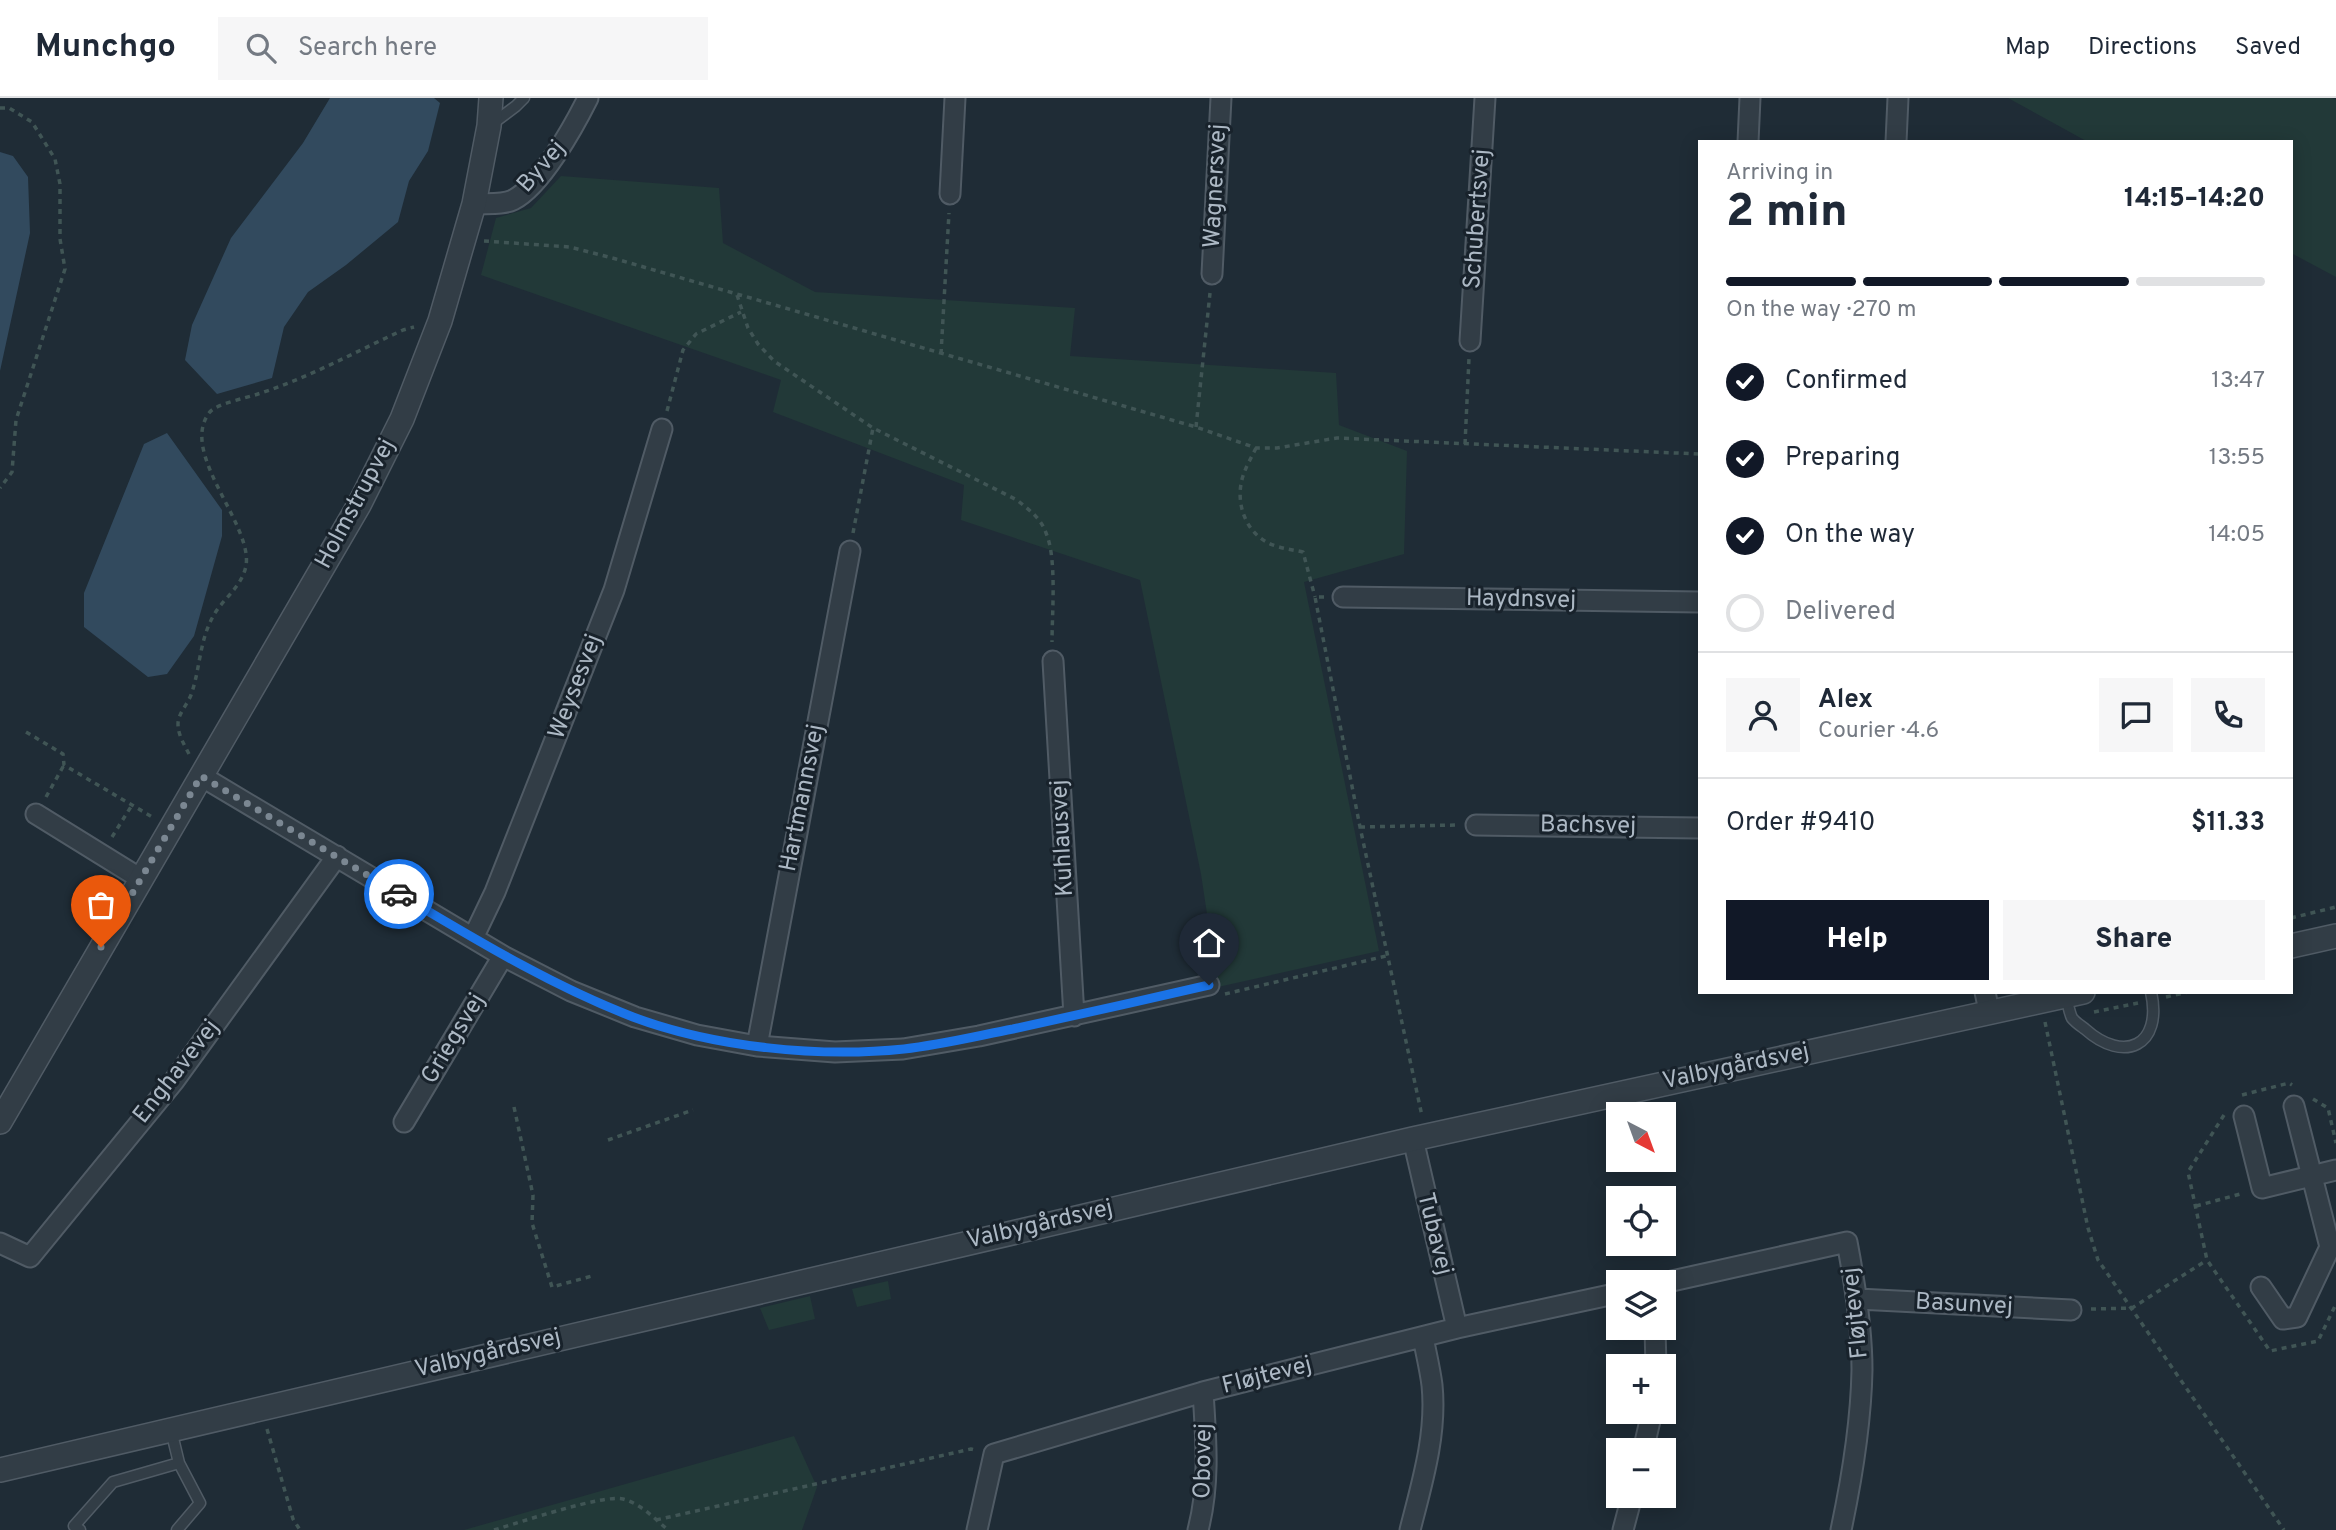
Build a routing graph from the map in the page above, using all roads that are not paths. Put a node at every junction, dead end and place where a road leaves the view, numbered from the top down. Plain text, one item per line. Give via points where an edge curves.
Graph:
1 (491, 98) edge
2 (524, 98) edge
3 (588, 98) edge
4 (954, 98) edge
5 (1221, 98) edge
6 (1485, 98) edge
7 (1750, 98) edge
8 (1898, 98) edge
9 (489, 126) junction
10 (1748, 140) edge
11 (1896, 140) edge
12 (950, 194) road end
13 (474, 204) junction
14 (1212, 274) road end
15 (1470, 341) road end
16 (662, 429) road end
17 (850, 551) road end
18 (1343, 597) road end
19 (1698, 602) edge
20 (1053, 661) road end
21 (201, 776) junction
22 (36, 814) road end
23 (1476, 825) road end
24 (1698, 828) edge
25 (337, 856) junction
26 (141, 879) junction
27 (2336, 936) edge
28 (473, 938) junction
29 (2293, 946) edge
30 (503, 956) junction
31 (1209, 985) road end
32 (2152, 996) edge
33 (1987, 1002) edge
34 (2073, 1002) edge
35 (1074, 1016) junction
36 (757, 1046) junction
37 (2294, 1106) dead end
38 (2244, 1116) dead end
39 (0, 1122) edge
40 (404, 1122) dead end
41 (1413, 1139) junction
42 (2336, 1170) edge
43 (2312, 1176) junction
44 (0, 1243) edge
45 (1676, 1280) edge
46 (2261, 1287) dead end
47 (1606, 1296) edge
48 (1857, 1300) junction
49 (2071, 1310) road end
50 (1457, 1328) junction
51 (1423, 1337) junction
52 (1203, 1392) junction
53 (170, 1429) junction
54 (179, 1463) junction
55 (0, 1470) edge
56 (1629, 1508) edge
57 (1845, 1529) edge
58 (80, 1530) edge
59 (177, 1530) edge
60 (976, 1530) edge
61 (1198, 1530) edge
62 (1410, 1530) edge
63 (1623, 1530) edge

1 - 9 street, Holmstrupvej
2 - 9 lane
3 - 13 street, Byvej via 570,134 527,190 511,201
4 - 12 street
5 - 14 street, Wagnersvej
6 - 15 street, Schubertsvej
7 - 10 street
8 - 11 street
9 - 13 street, Holmstrupvej
13 - 21 street, Holmstrupvej via 440,321 402,419 359,505
16 - 28 street, Weysesvej via 614,590
17 - 36 street, Hartmannsvej
18 - 19 street, Haydnsvej
20 - 35 street, Kuhlausvej
21 - 25 street
21 - 26 street, Holmstrupvej
22 - 26 street
23 - 24 street, Bachsvej
25 - 28 street
25 - 44 street, Enghavevej via 174,1081 30,1257
26 - 39 street, Holmstrupvej
27 - 29 street
28 - 30 street
30 - 36 street via 635,1017
30 - 40 street, Griegsvej
31 - 35 street
32 - 34 lane via 2150,1031 2142,1041 2122,1048 2098,1041
33 - 34 street, Valbygårdsvej
33 - 41 street, Valbygårdsvej
35 - 36 street via 903,1049 835,1052
37 - 43 street
38 - 43 street via 2262,1188
41 - 50 street, Tubavej
41 - 53 street, Valbygårdsvej
42 - 43 street
43 - 46 street via 2330,1247 2297,1317 2283,1319
45 - 48 street, Fløjtevej via 1847,1242
47 - 50 street, Fløjtevej
48 - 49 street, Basunvej
48 - 57 street, Fløjtevej via 1862,1370
50 - 51 street, Fløjtevej
51 - 52 street, Fløjtevej
51 - 62 street via 1432,1387 1431,1432
52 - 60 street, Fløjtevej via 994,1454
52 - 61 street, Obovej via 1208,1468
53 - 54 lane
53 - 55 street, Valbygårdsvej
54 - 58 lane via 113,1482 74,1526
54 - 59 lane via 200,1503
56 - 63 street

